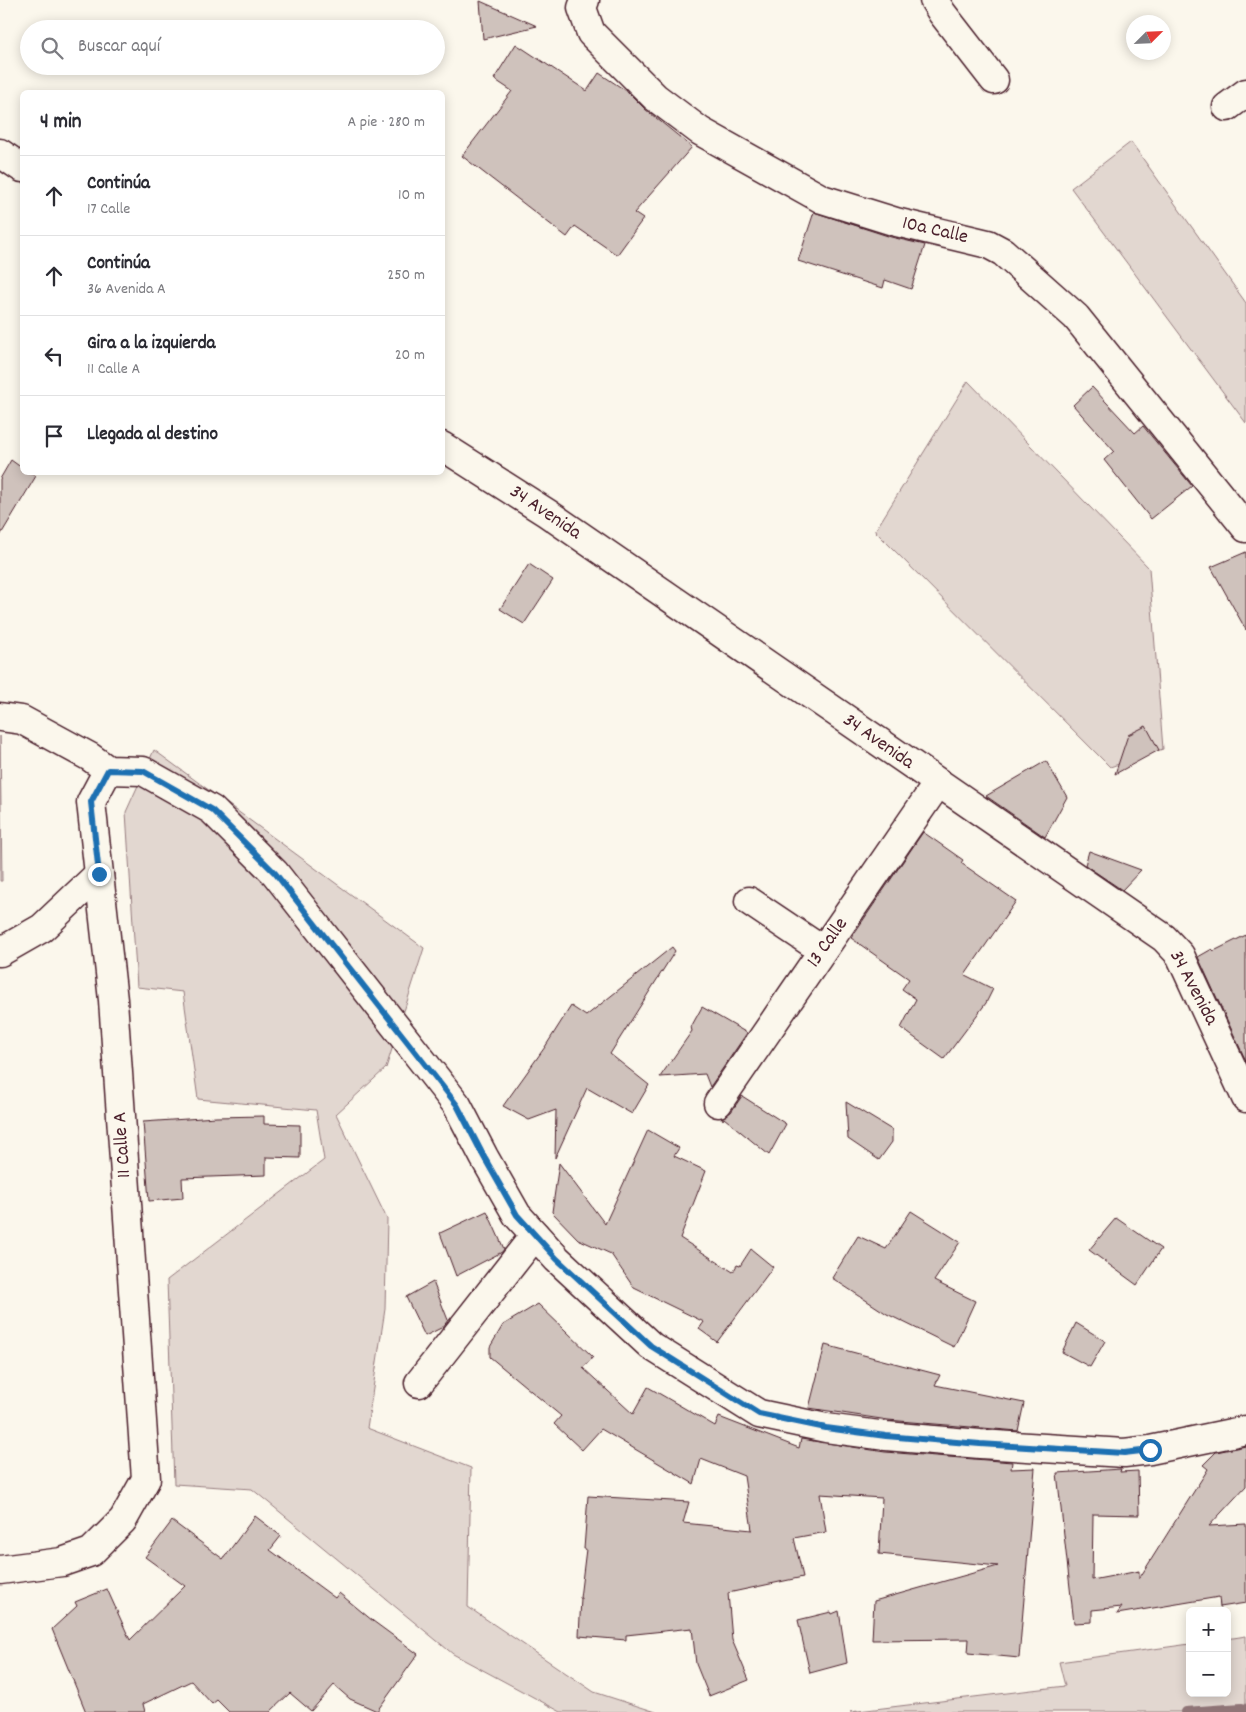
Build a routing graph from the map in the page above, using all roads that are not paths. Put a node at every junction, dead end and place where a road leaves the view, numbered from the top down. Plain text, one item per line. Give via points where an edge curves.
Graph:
1 (585, 0) edge
2 (934, 0) edge
3 (994, 80) dead end
4 (0, 153) edge
5 (20, 167) edge
6 (445, 448) edge
7 (1246, 528) edge
8 (0, 717) edge
9 (108, 770) junction
10 (938, 783) junction
11 (99, 874) junction
12 (749, 901) dead end
13 (822, 950) junction
14 (0, 952) edge
15 (1246, 1098) edge
16 (718, 1103) dead end
17 (535, 1235) junction
18 (419, 1383) dead end
19 (1246, 1430) edge
20 (0, 1570) edge

1 - 7 street, 10a Calle via 582,8 591,33 655,97 700,131 822,199 896,222 988,244 1003,252 1076,317
2 - 3 street
4 - 5 street
6 - 10 street, 34 Avenida via 547,513
8 - 9 street via 22,720
9 - 11 street, 11 Calle A via 91,802
9 - 17 street via 143,771 212,810 275,873 457,1105 517,1215
10 - 13 street, 13 Calle
10 - 15 street, 34 Avenida via 1164,938 1180,955
11 - 14 street via 42,928
11 - 20 street, 11 Calle A via 113,1000 146,1479 123,1520 91,1552 62,1562
12 - 13 street
13 - 16 street, 13 Calle
17 - 18 street
17 - 19 street via 651,1346 759,1414 886,1436 1124,1453

